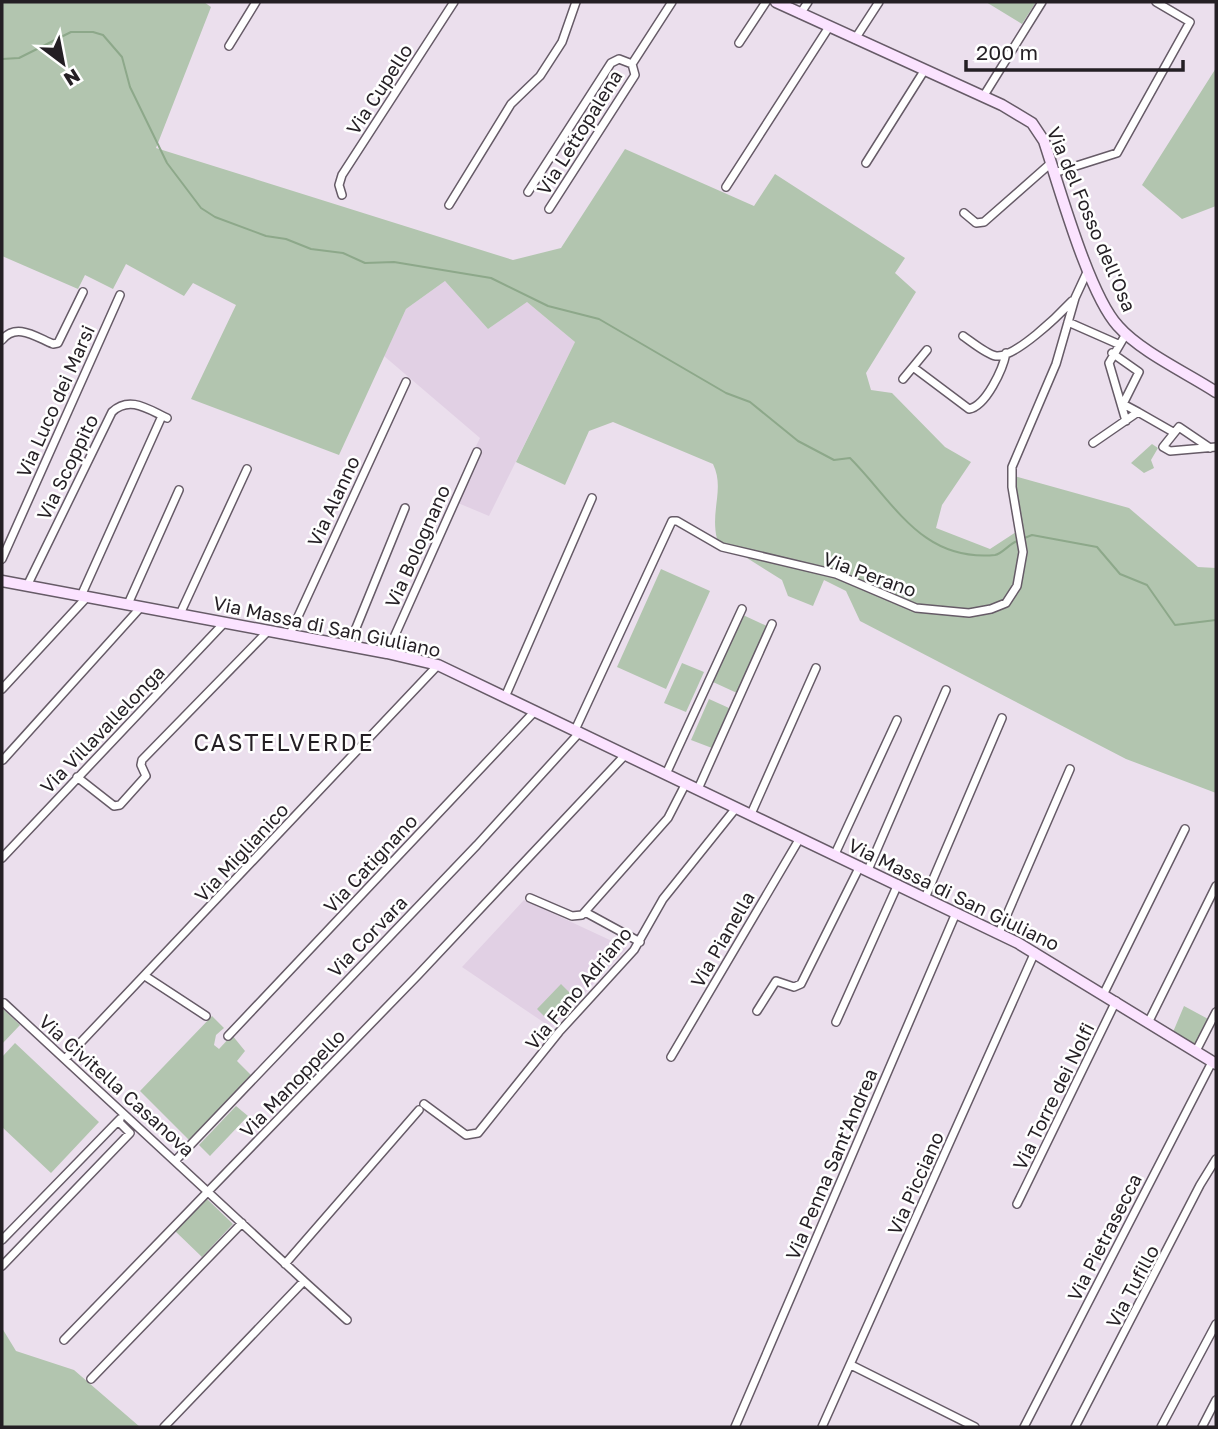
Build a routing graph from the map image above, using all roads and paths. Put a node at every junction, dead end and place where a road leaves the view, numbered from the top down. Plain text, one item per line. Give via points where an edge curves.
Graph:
1 (256, 2) edge
2 (454, 2) edge
3 (576, 2) edge
4 (672, 2) edge
5 (766, 2) edge
6 (776, 2) edge
7 (808, 2) edge
8 (879, 2) edge
9 (1042, 2) edge
10 (1156, 2) edge
11 (800, 13) junction
12 (829, 27) junction
13 (855, 39) junction
14 (739, 43) dead end
15 (229, 46) dead end
16 (632, 64) junction
17 (925, 71) junction
18 (983, 97) junction
19 (866, 163) dead end
20 (1053, 168) junction
21 (726, 187) dead end
22 (528, 191) dead end
23 (342, 195) dead end
24 (449, 205) dead end
25 (549, 209) dead end
26 (964, 214) dead end
27 (1089, 268) junction
28 (83, 292) dead end
29 (120, 295) dead end
30 (1074, 298) junction
31 (1068, 322) junction
32 (1126, 334) junction
33 (963, 336) dead end
34 (3, 338) edge
35 (1118, 344) junction
36 (927, 349) dead end
37 (1006, 353) junction
38 (1112, 354) junction
39 (913, 367) junction
40 (903, 379) dead end
41 (406, 382) dead end
42 (1216, 392) edge
43 (1123, 404) junction
44 (1138, 412) junction
45 (1126, 421) junction
46 (1173, 432) junction
47 (1093, 443) dead end
48 (1213, 447) edge
49 (477, 452) dead end
50 (247, 469) dead end
51 (179, 490) dead end
52 (592, 498) dead end
53 (405, 508) dead end
54 (671, 522) joint
55 (2, 559) edge
56 (2, 581) edge
57 (27, 586) junction
58 (84, 596) junction
59 (128, 604) junction
60 (141, 607) junction
61 (742, 609) dead end
62 (180, 614) junction
63 (225, 622) junction
64 (772, 624) dead end
65 (269, 630) junction
66 (290, 634) junction
67 (349, 645) junction
68 (387, 653) junction
69 (438, 665) junction
70 (816, 668) dead end
71 (2, 689) edge
72 (946, 690) dead end
73 (505, 697) junction
74 (535, 711) junction
75 (1002, 718) dead end
76 (897, 720) dead end
77 (577, 731) junction
78 (626, 754) junction
79 (3, 760) edge
80 (1070, 769) dead end
81 (667, 774) junction
82 (77, 777) junction
83 (686, 783) junction
84 (698, 789) junction
85 (736, 808) junction
86 (751, 814) junction
87 (1185, 828) dead end
88 (800, 838) junction
89 (835, 854) junction
90 (2, 858) edge
91 (864, 868) junction
92 (898, 884) junction
93 (1216, 886) edge
94 (530, 898) dead end
95 (925, 898) junction
96 (585, 912) junction
97 (956, 913) junction
98 (999, 933) junction
99 (640, 942) junction
100 (1035, 952) junction
101 (145, 976) junction
102 (1104, 993) junction
103 (1116, 1000) junction
104 (4, 1003) dead end
105 (757, 1011) dead end
106 (1216, 1012) edge
107 (206, 1016) dead end
108 (1149, 1021) junction
109 (835, 1022) dead end
110 (228, 1036) dead end
111 (1196, 1051) junction
112 (671, 1057) dead end
113 (65, 1059) junction
114 (1214, 1063) edge
115 (125, 1114) junction
116 (118, 1121) junction
117 (137, 1125) junction
118 (130, 1133) junction
119 (1216, 1159) edge
120 (176, 1160) junction
121 (209, 1191) junction
122 (1017, 1205) dead end
123 (242, 1223) junction
124 (2, 1240) edge
125 (285, 1264) junction
126 (2, 1266) edge
127 (304, 1281) junction
128 (347, 1320) dead end
129 (1216, 1324) edge
130 (64, 1340) dead end
131 (850, 1365) junction
132 (91, 1379) dead end
133 (1216, 1400) edge
134 (164, 1427) edge
135 (735, 1427) edge
136 (822, 1427) edge
137 (975, 1427) edge
138 (1024, 1427) edge
139 (1075, 1427) edge
140 (1161, 1427) edge
141 (1202, 1427) edge

1 - 15 street
2 - 23 street, Via Cupello via 342,175
3 - 24 street via 562,42 540,76 511,104
4 - 16 street, Via Lettopalena
5 - 14 street
6 - 11 street, Via del Fosso dell'Osa
7 - 11 street
8 - 13 street
9 - 18 street
10 - 20 street via 1190,22 1120,150 1102,159
11 - 12 street, Via del Fosso dell'Osa
12 - 13 street, Via del Fosso dell'Osa
12 - 21 street
13 - 17 street, Via del Fosso dell'Osa
16 - 22 street via 619,58 611,63
16 - 25 street, Via Lettopalena via 636,73 626,92
17 - 18 street, Via del Fosso dell'Osa
17 - 19 street
18 - 20 street, Via del Fosso dell'Osa via 1032,124
20 - 26 street via 984,222 976,223
20 - 27 street, Via del Fosso dell'Osa
27 - 30 street, Via Perano
27 - 32 street, Via del Fosso dell'Osa via 1109,315
28 - 34 street via 58,343 19,331
29 - 55 street, Via Luco dei Marsi
30 - 31 street, Via Perano
30 - 37 street via 1046,328
31 - 35 street
31 - 54 street, Via Perano via 1056,364 1012,471 1022,539 1019,578 1009,600 988,610 950,613 911,607 832,573 728,549
32 - 35 street
32 - 42 street, Via del Fosso dell'Osa
33 - 37 street via 994,355
35 - 38 street
36 - 39 street
37 - 39 street via 1002,368 980,404 972,409
38 - 43 street via 1110,368
38 - 43 street via 1139,372
39 - 40 street
41 - 66 street, Via Alanno
43 - 44 street
43 - 45 street
44 - 45 street
44 - 46 street
45 - 47 street
46 - 48 street via 1183,428
46 - 48 street via 1164,446 1167,451
49 - 68 street, Via Bolognano
50 - 62 street
51 - 59 street
52 - 73 street
53 - 67 street
54 - 77 street, Via Corvara
56 - 57 street, Via Massa di San Giuliano
57 - 58 street, Via Massa di San Giuliano
57 - 58 street, Via Scoppito via 112,412 136,404 164,417
58 - 59 street, Via Massa di San Giuliano
58 - 71 street
59 - 60 street, Via Massa di San Giuliano
60 - 62 street, Via Massa di San Giuliano
60 - 79 street
61 - 81 street
62 - 63 street, Via Massa di San Giuliano
63 - 65 street, Via Massa di San Giuliano
63 - 82 street, Via Villavallelonga
64 - 84 street
65 - 66 street, Via Massa di San Giuliano
65 - 82 street via 142,760 146,776 120,804 113,806 100,799
66 - 67 street, Via Massa di San Giuliano
67 - 68 street, Via Massa di San Giuliano
68 - 69 street, Via Massa di San Giuliano
69 - 73 street, Via Massa di San Giuliano
69 - 101 street, Via Miglianico
70 - 86 street
72 - 91 street
73 - 74 street, Via Massa di San Giuliano
74 - 77 street, Via Massa di San Giuliano
74 - 110 street, Via Catignano
75 - 95 street
76 - 89 street
77 - 78 street, Via Massa di San Giuliano
77 - 120 street, Via Corvara via 477,845
78 - 81 street, Via Massa di San Giuliano
78 - 121 street, Via Manoppello
80 - 98 street
81 - 83 street, Via Massa di San Giuliano
82 - 90 street, Via Villavallelonga
83 - 84 street, Via Massa di San Giuliano
83 - 96 street via 668,818
84 - 85 street, Via Massa di San Giuliano
85 - 86 street, Via Massa di San Giuliano
85 - 99 street, Via Fano Adriano via 663,899
86 - 88 street, Via Massa di San Giuliano
87 - 102 street
88 - 89 street, Via Massa di San Giuliano
88 - 112 street, Via Pianella
89 - 91 street, Via Massa di San Giuliano
91 - 92 street, Via Massa di San Giuliano
91 - 105 street via 801,984 794,987 776,981
92 - 95 street, Via Massa di San Giuliano
92 - 109 street
93 - 108 street
94 - 96 street via 572,916
95 - 97 street, Via Massa di San Giuliano
96 - 99 street
97 - 98 street, Via Massa di San Giuliano
97 - 135 street, Via Penna Sant'Andrea
98 - 100 street, Via Massa di San Giuliano
99 - 125 street, Via Fano Adriano via 476,1135 466,1135 422,1107
100 - 102 street, Via Massa di San Giuliano
100 - 131 street, Via Picciano
101 - 107 street
101 - 113 street, Via Miglianico
102 - 103 street, Via Massa di San Giuliano
103 - 108 street, Via Massa di San Giuliano
103 - 122 street, Via Torre dei Nolfi
104 - 113 street, Via Civitella Casanova
106 - 111 street
108 - 111 street, Via Massa di San Giuliano
111 - 114 street, Via Massa di San Giuliano
113 - 115 street, Via Civitella Casanova
114 - 138 street, Via Pietrasecca
115 - 116 street
115 - 117 street, Via Civitella Casanova
116 - 118 street
116 - 124 street
117 - 118 street
117 - 120 street, Via Civitella Casanova
118 - 126 street
119 - 139 street, Via Tufillo
120 - 121 street, Via Civitella Casanova
121 - 123 street
121 - 130 street, Via Manoppello
123 - 125 street
123 - 132 street
125 - 127 street
127 - 128 street
127 - 134 street
129 - 140 street
131 - 136 street, Via Picciano
131 - 137 street
133 - 141 street

